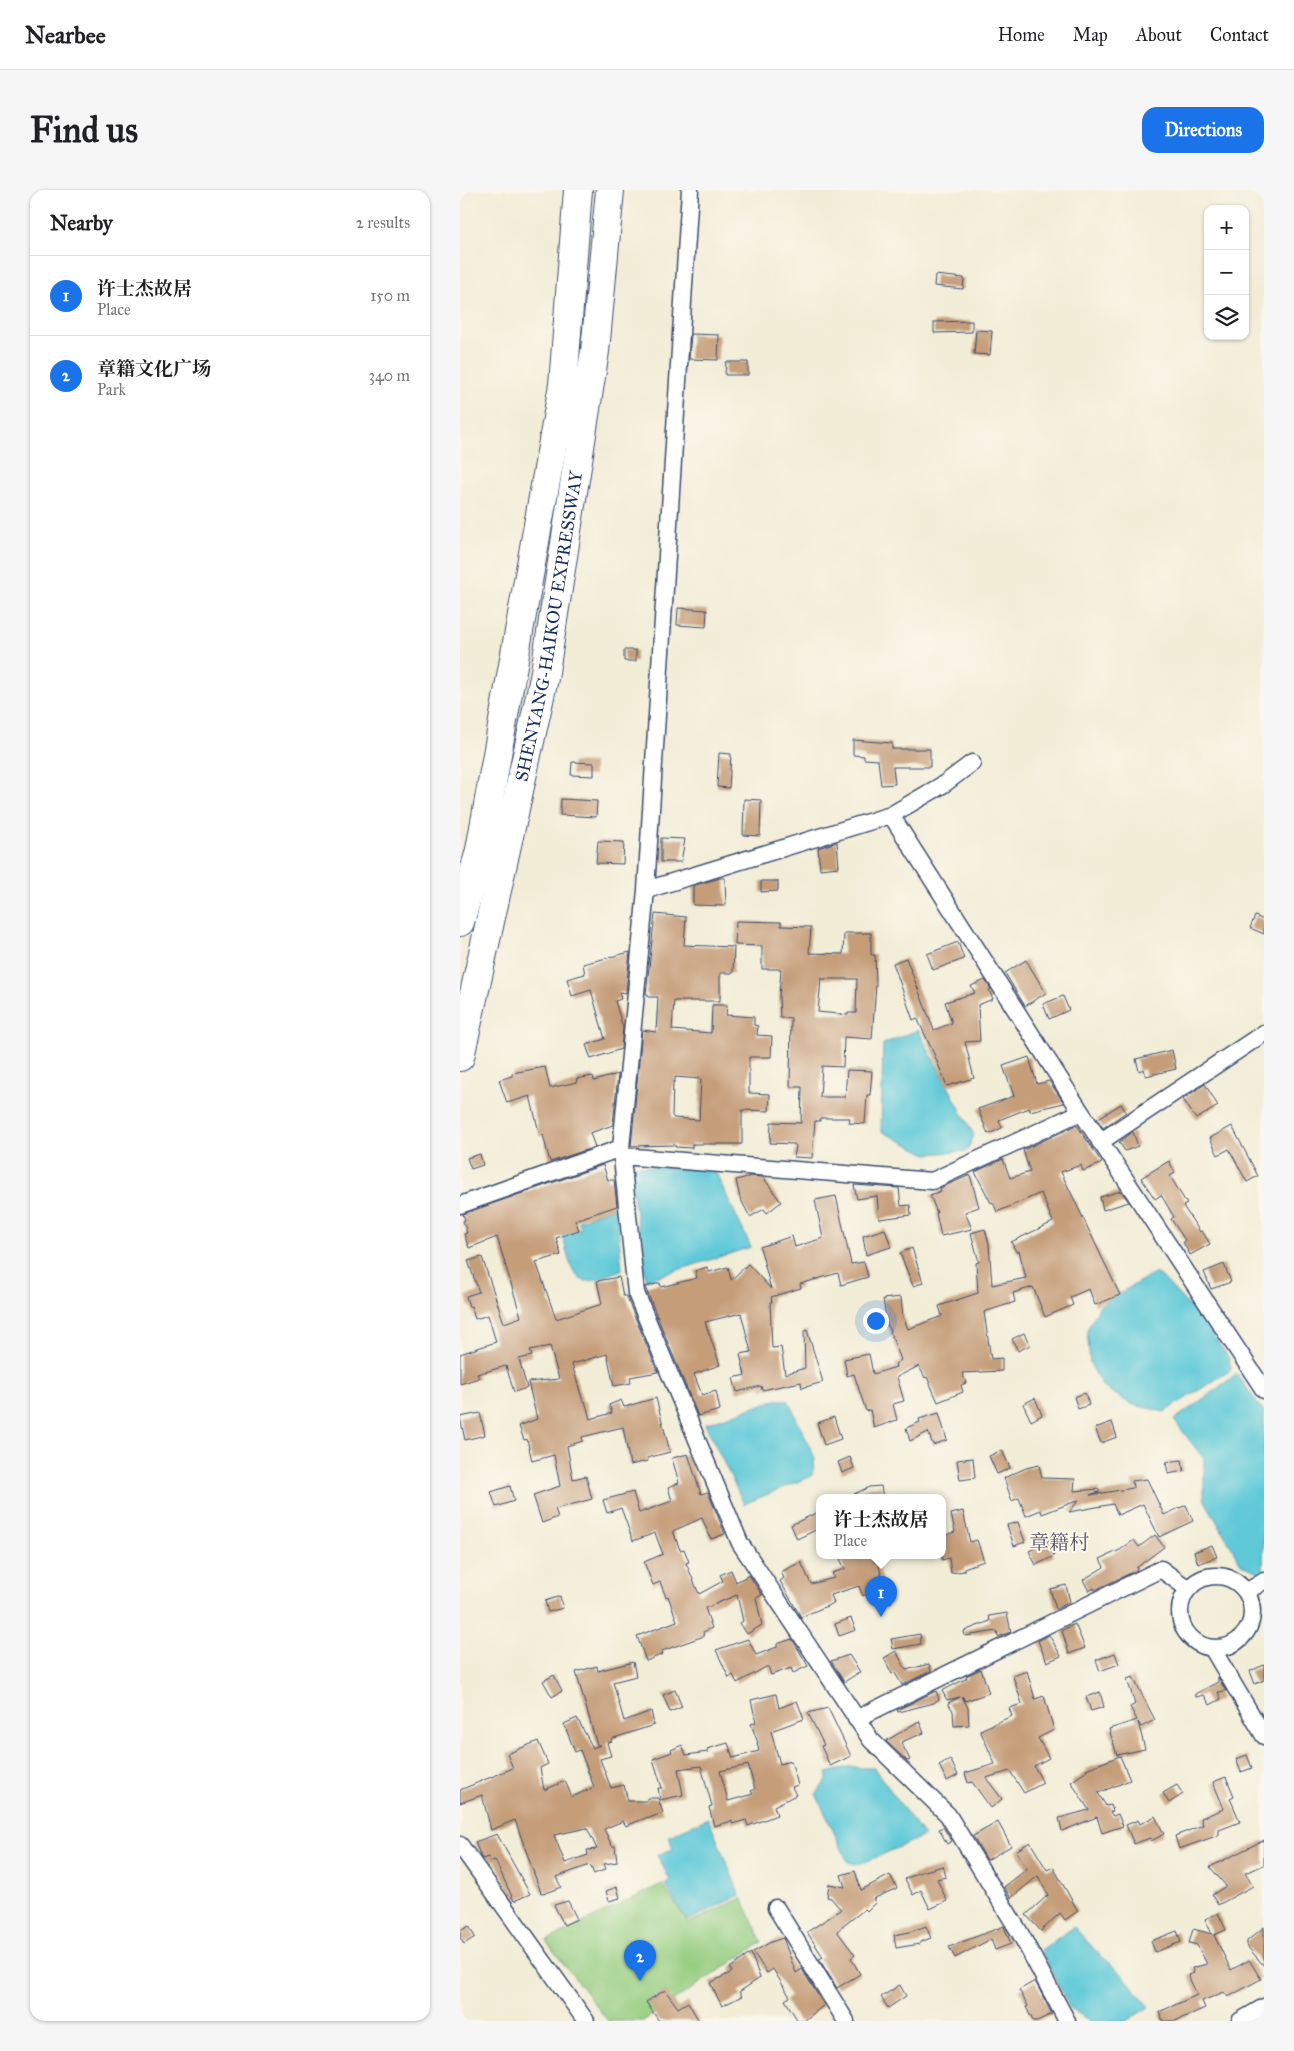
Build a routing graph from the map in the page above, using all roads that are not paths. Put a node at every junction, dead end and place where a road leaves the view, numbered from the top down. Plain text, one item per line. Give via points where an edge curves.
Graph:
1 (610, 190) edge
2 (690, 190) edge
3 (577, 193) edge
4 (972, 763) dead end
5 (891, 816) junction
6 (646, 890) junction
7 (460, 922) edge
8 (1264, 1033) edge
9 (460, 1057) edge
10 (1081, 1112) junction
11 (1100, 1142) junction
12 (622, 1152) junction
13 (460, 1205) edge
14 (1264, 1390) edge
15 (1264, 1581) edge
16 (1188, 1590) junction
17 (1246, 1592) junction
18 (1212, 1648) junction
19 (856, 1718) junction
20 (1264, 1736) edge
21 (460, 1845) edge
22 (776, 1908) dead end
23 (1264, 2007) edge
24 (586, 2021) edge
25 (846, 2021) edge
26 (1068, 2021) edge
27 (1240, 2021) edge

1 - 9 highway, SHENYANG-HAIKOU EXPRESSWAY via 594,352 544,678
2 - 6 street
3 - 7 highway, SHENYANG-HAIKOU EXPRESSWAY via 563,385 480,850
4 - 5 street
5 - 6 street
5 - 10 street
6 - 12 street
8 - 11 street
10 - 11 street
10 - 12 street via 932,1181
11 - 14 street
12 - 13 street
12 - 19 street via 636,1293 740,1543
15 - 17 street
16 - 17 street via 1202,1579 1214,1576 1238,1583
16 - 18 street via 1180,1606 1184,1629 1200,1645
16 - 19 street via 1161,1569
17 - 18 street via 1252,1615 1243,1636 1234,1644
18 - 20 street
19 - 26 street via 871,1740 948,1815 1020,1932
21 - 24 street
22 - 25 street
23 - 27 street

